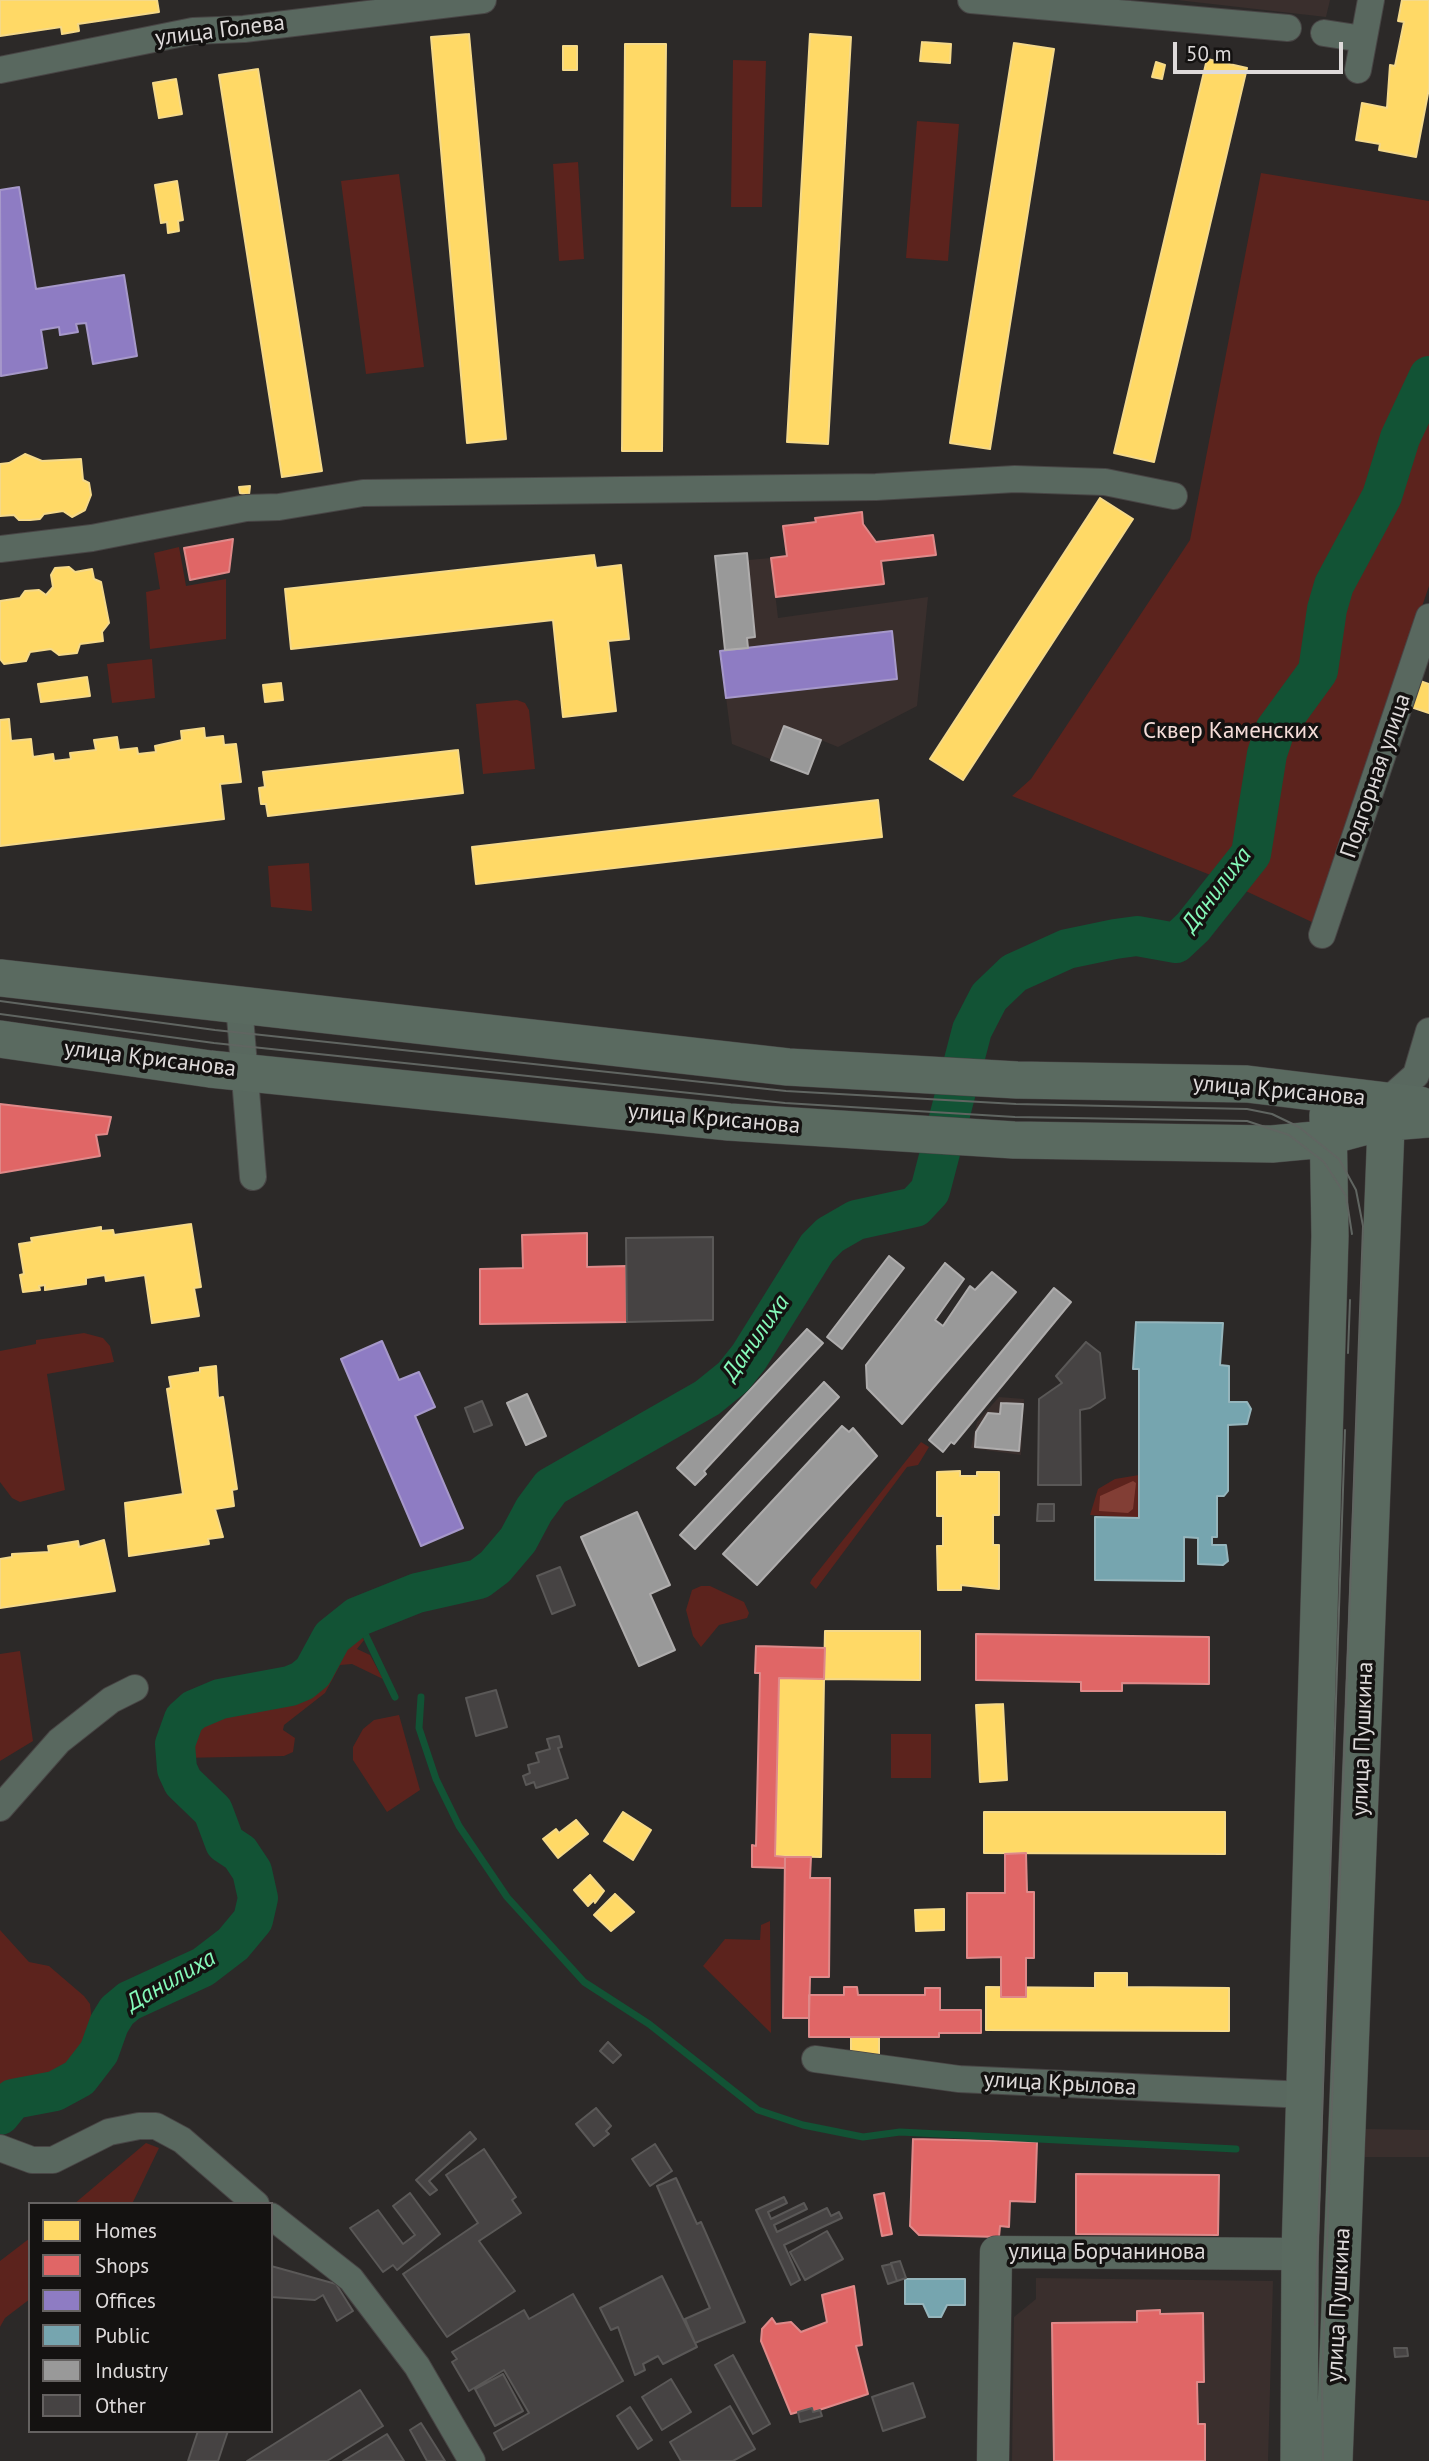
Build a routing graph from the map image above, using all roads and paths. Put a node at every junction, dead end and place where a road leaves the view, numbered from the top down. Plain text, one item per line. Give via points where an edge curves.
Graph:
1 (483, 0) edge
2 (971, 0) edge
3 (1371, 0) edge
4 (1288, 28) dead end
5 (1325, 33) dead end
6 (1363, 39) junction
7 (0, 70) edge
8 (1358, 70) dead end
9 (1174, 496) dead end
10 (0, 549) edge
11 (1429, 617) edge
12 (1322, 935) dead end
13 (0, 978) edge
14 (239, 1004) junction
15 (1429, 1031) edge
16 (0, 1039) edge
17 (245, 1072) junction
18 (1329, 1093) junction
19 (1429, 1107) edge
20 (1387, 1112) junction
21 (1429, 1119) edge
22 (1328, 1136) junction
23 (253, 1177) dead end
24 (135, 1688) dead end
25 (0, 1808) edge
26 (815, 2059) dead end
27 (1306, 2095) junction
28 (0, 2148) edge
29 (254, 2202) edge
30 (273, 2218) edge
31 (1300, 2254) junction
32 (472, 2461) edge
33 (993, 2461) edge
34 (1299, 2461) edge
35 (1334, 2461) edge

1 - 7 street, улица Голева via 194,31
2 - 4 street
3 - 6 street
5 - 6 street
6 - 8 street
9 - 10 street via 1105,482 1015,479 863,487 363,493
11 - 12 street, Подгорная улица
13 - 14 main road, улица Крисанова
14 - 17 street
14 - 18 main road, улица Крисанова via 788,1067 1017,1080 1207,1083
15 - 20 street via 1416,1075
16 - 17 main road, улица Крисанова
17 - 22 main road, улица Крисанова via 784,1126 1014,1140 1272,1144
17 - 23 street
18 - 20 main road, улица Крисанова
18 - 22 main road, улица Пушкина
19 - 20 main road, улица Крисанова
20 - 21 main road, улица Крисанова
20 - 22 main road, улица Крисанова
20 - 35 main road, улица Пушкина
22 - 27 main road, улица Пушкина via 1330,1236
24 - 25 street via 111,1700 59,1741
26 - 27 street, улица Крылова via 959,2079
27 - 31 main road, улица Пушкина
28 - 29 street via 32,2160 53,2160 110,2132 149,2125 182,2140
30 - 32 street via 351,2278 417,2366
31 - 33 street, улица Борчанинова via 996,2252
31 - 34 main road, улица Пушкина

